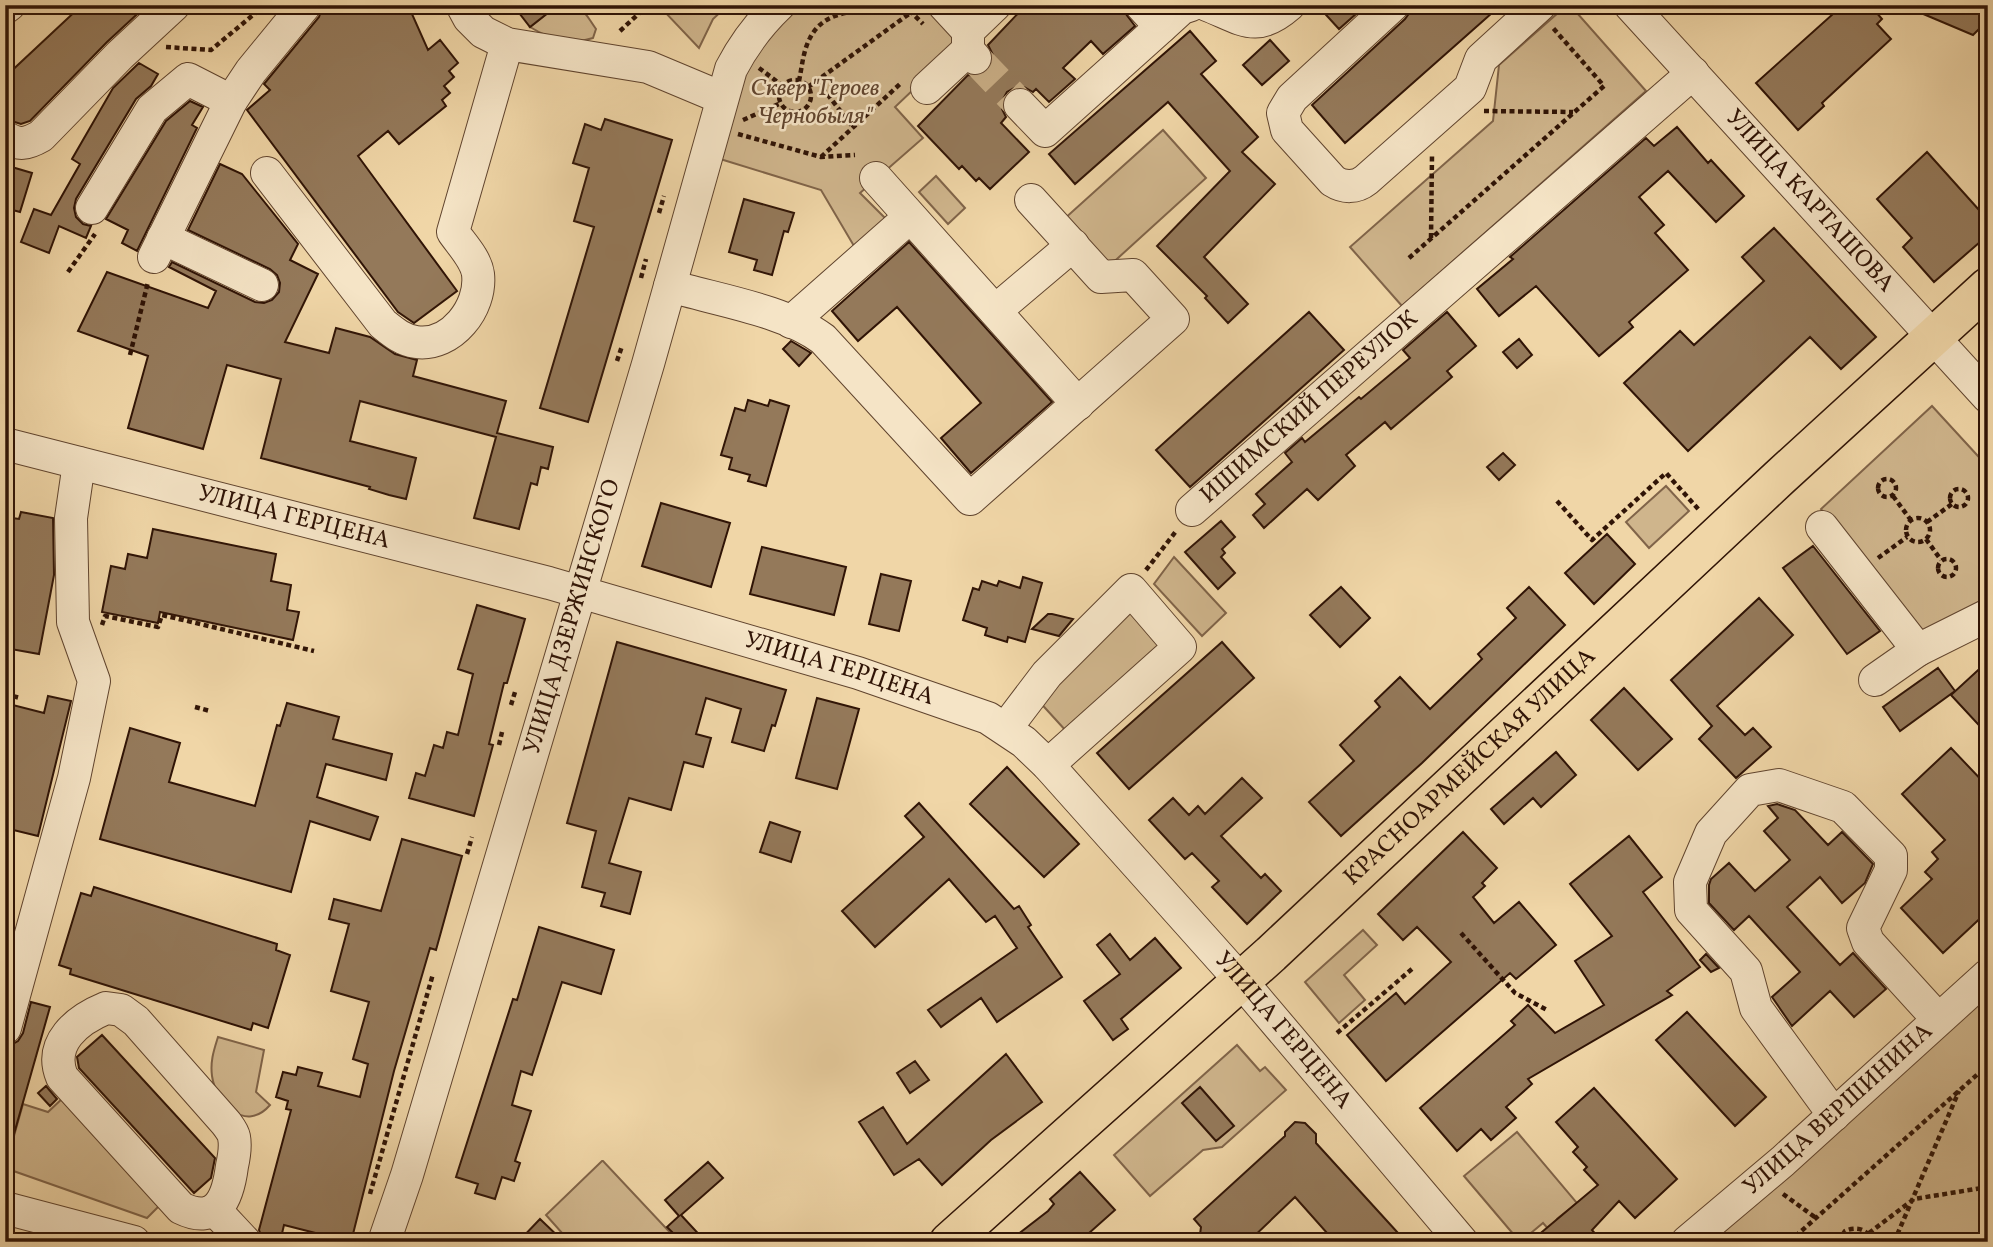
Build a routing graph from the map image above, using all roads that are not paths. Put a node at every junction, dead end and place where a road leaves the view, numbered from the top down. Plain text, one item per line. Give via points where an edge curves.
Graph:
1 (174, 5) edge
2 (305, 5) edge
3 (462, 5) edge
4 (779, 5) edge
5 (995, 5) edge
6 (1191, 5) edge
7 (1208, 5) edge
8 (1289, 5) edge
9 (1393, 5) edge
10 (1630, 5) edge
11 (1538, 7) edge
12 (1151, 16) edge
13 (935, 17) edge
14 (508, 44) junction
15 (970, 46) junction
16 (1693, 73) junction
17 (915, 85) road end
18 (231, 101) junction
19 (1020, 105) tunnel mouth
20 (719, 118) junction
21 (5, 136) edge
22 (267, 173) dead end
23 (876, 178) dead end
24 (1031, 200) dead end
25 (92, 208) road end
26 (910, 217) junction
27 (1073, 244) junction
28 (655, 282) junction
29 (262, 285) dead end
30 (1988, 287) edge
31 (995, 311) junction
32 (791, 322) junction
33 (1933, 337) junction
34 (1988, 397) edge
35 (1078, 404) junction
36 (5, 444) edge
37 (79, 463) junction
38 (1192, 510) road end
39 (1822, 527) dead end
40 (580, 592) junction
41 (1988, 615) edge
42 (1918, 650) junction
43 (1875, 680) dead end
44 (1006, 728) junction
45 (1048, 765) junction
46 (1988, 975) edge
47 (1241, 981) junction
48 (1938, 1019) junction
49 (5, 1028) edge
50 (1834, 1115) junction
51 (5, 1208) edge
52 (215, 1210) junction
53 (134, 1242) edge
54 (245, 1242) edge
55 (384, 1242) edge
56 (949, 1242) edge
57 (1462, 1242) edge
58 (1687, 1242) edge

1 - 21 street via 41,136 27,144 14,143
2 - 18 street
3 - 14 street via 483,32
4 - 20 street, УЛИЦА ДЗЕРЖИНСКОГО via 743,46 731,69
5 - 15 street
6 - 12 street
7 - 8 street via 1252,22 1273,19
9 - 11 street via 1286,105 1287,130 1334,181 1349,187 1366,180 1470,88 1481,59
10 - 16 street, УЛИЦА КАРТАШОВА
12 - 19 street via 1045,131
13 - 15 street
14 - 20 street via 648,67
14 - 22 street via 453,232 478,273 477,291 461,324 447,335 415,342 397,336 383,324
15 - 17 street
16 - 33 street, УЛИЦА КАРТАШОВА
16 - 38 street, ИШИМСКИЙ ПЕРЕУЛОК
18 - 25 street via 188,79 152,109
18 - 29 street via 159,248
20 - 28 street, УЛИЦА ДЗЕРЖИНСКОГО
23 - 26 street
24 - 27 street
26 - 31 street
26 - 32 street
27 - 31 street
27 - 35 street via 1101,277 1133,275 1172,319
28 - 32 street
28 - 40 street, УЛИЦА ДЗЕРЖИНСКОГО
30 - 33 main road, КРАСНОАРМЕЙСКАЯ УЛИЦА
31 - 35 street
32 - 35 street via 823,339 970,499
33 - 34 street, УЛИЦА КАРТАШОВА
33 - 47 main road, КРАСНОАРМЕЙСКАЯ УЛИЦА
36 - 37 street, УЛИЦА ГЕРЦЕНА
37 - 40 street, УЛИЦА ГЕРЦЕНА
37 - 49 street via 71,518 73,622 94,681 74,778
39 - 42 street
40 - 44 street, УЛИЦА ГЕРЦЕНА via 859,673 967,709
40 - 55 street, УЛИЦА ДЗЕРЖИНСКОГО
41 - 42 street
42 - 43 street
44 - 45 street, УЛИЦА ГЕРЦЕНА
44 - 45 street via 1047,674 1131,590 1180,647
45 - 47 street, УЛИЦА ГЕРЦЕНА
46 - 48 street, УЛИЦА ВЕРШИНИНА
47 - 56 main road, КРАСНОАРМЕЙСКАЯ УЛИЦА
47 - 57 street, УЛИЦА ГЕРЦЕНА
48 - 50 street, УЛИЦА ВЕРШИНИНА
48 - 50 street via 1868,942 1863,928 1891,870 1891,856 1843,807 1779,785 1750,790 1711,833 1690,882 1692,911 1746,971 1756,1008
50 - 58 street, УЛИЦА ВЕРШИНИНА via 1780,1175
51 - 53 street
52 - 52 street via 229,1186 235,1149 226,1122 136,1021 121,1010 106,1008 88,1016 61,1044 57,1057 62,1077 181,1208 204,1214
52 - 54 street

